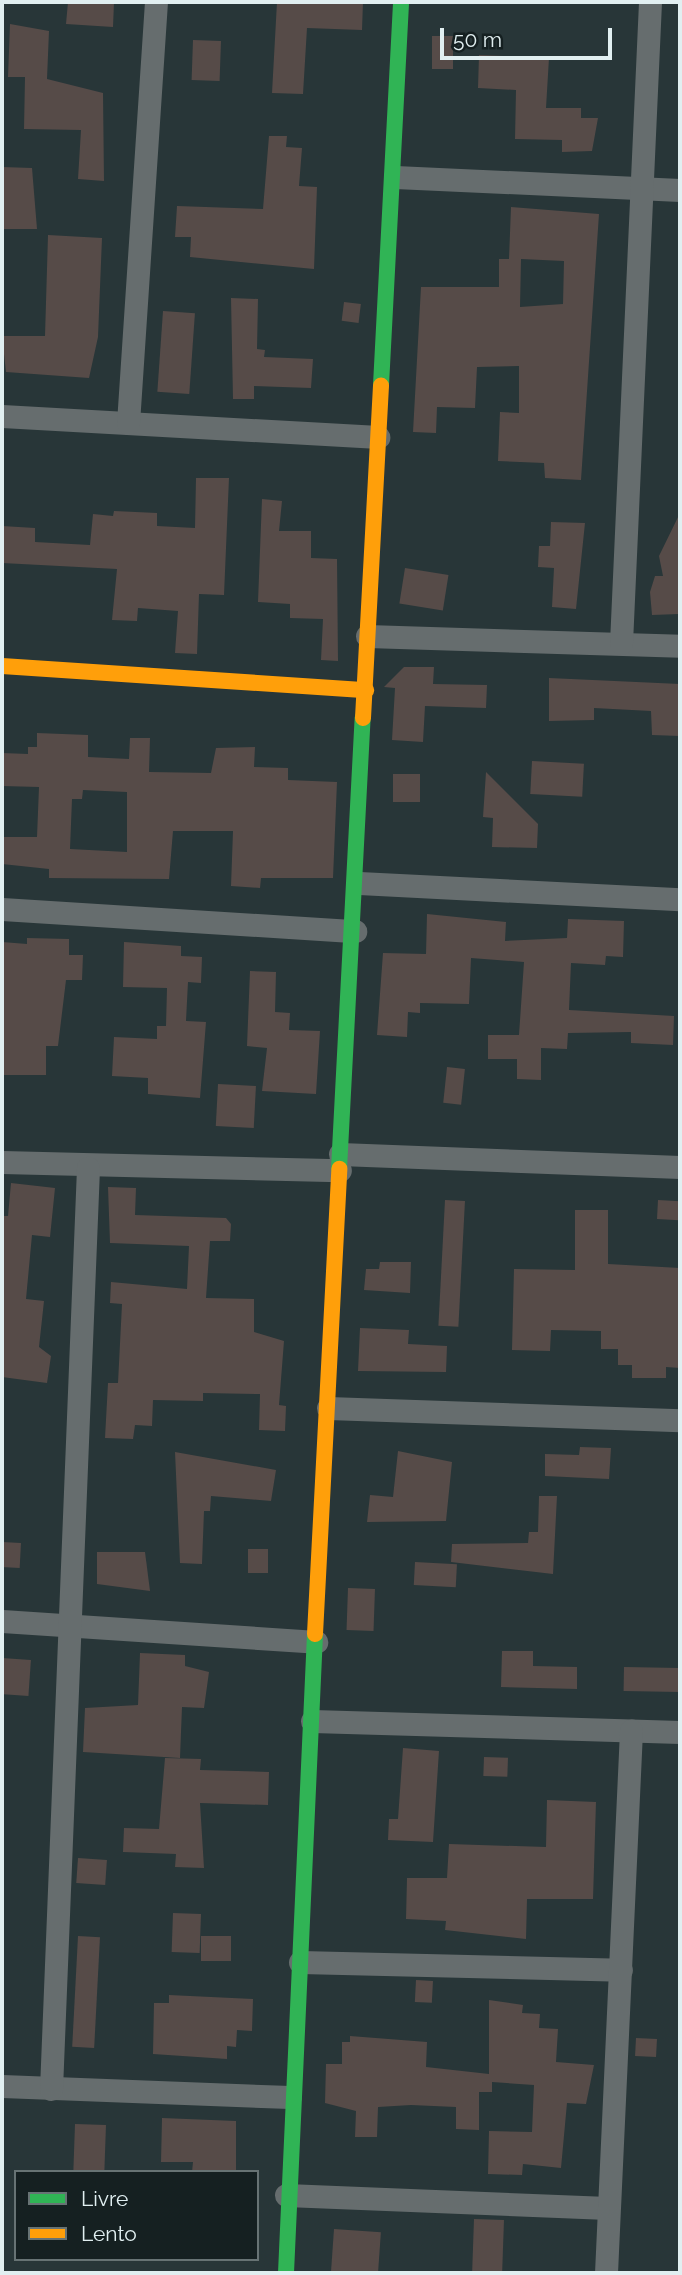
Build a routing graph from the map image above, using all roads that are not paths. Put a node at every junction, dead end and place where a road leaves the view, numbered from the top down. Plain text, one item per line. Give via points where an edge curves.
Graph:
1 (156, 2) edge
2 (401, 2) edge
3 (650, 2) edge
4 (395, 177) junction
5 (640, 189) junction
6 (680, 190) edge
7 (2, 416) edge
8 (128, 423) junction
9 (378, 437) junction
10 (367, 636) junction
11 (621, 643) junction
12 (680, 646) edge
13 (2, 666) edge
14 (366, 690) junction
15 (359, 883) junction
16 (680, 899) edge
17 (2, 909) edge
18 (355, 931) junction
19 (2, 1162) edge
20 (340, 1162) junction
21 (680, 1167) edge
22 (88, 1168) junction
23 (327, 1408) junction
24 (680, 1420) edge
25 (2, 1621) edge
26 (72, 1627) junction
27 (316, 1642) junction
28 (312, 1721) junction
29 (631, 1731) junction
30 (680, 1732) edge
31 (300, 1962) junction
32 (621, 1970) junction
33 (2, 2086) edge
34 (51, 2089) junction
35 (290, 2097) junction
36 (286, 2195) junction
37 (608, 2208) junction
38 (286, 2273) edge
39 (606, 2273) edge

1 - 8 street
2 - 4 street
3 - 5 street
4 - 5 street
4 - 9 street
5 - 6 street
5 - 11 street
7 - 8 street
8 - 9 street
9 - 10 street
10 - 11 street
10 - 14 street
11 - 12 street
13 - 14 street
14 - 15 street
15 - 16 street
15 - 18 street
17 - 18 street
18 - 20 street
19 - 22 street
20 - 21 street
20 - 22 street
20 - 23 street
22 - 26 street
23 - 24 street
23 - 27 street
25 - 26 street
26 - 27 street
26 - 34 street
27 - 28 street
28 - 29 street
28 - 31 street
29 - 30 street
29 - 32 street
31 - 32 street
31 - 35 street
32 - 37 street
33 - 34 street
34 - 35 street
35 - 36 street
36 - 37 street
36 - 38 street
37 - 39 street

